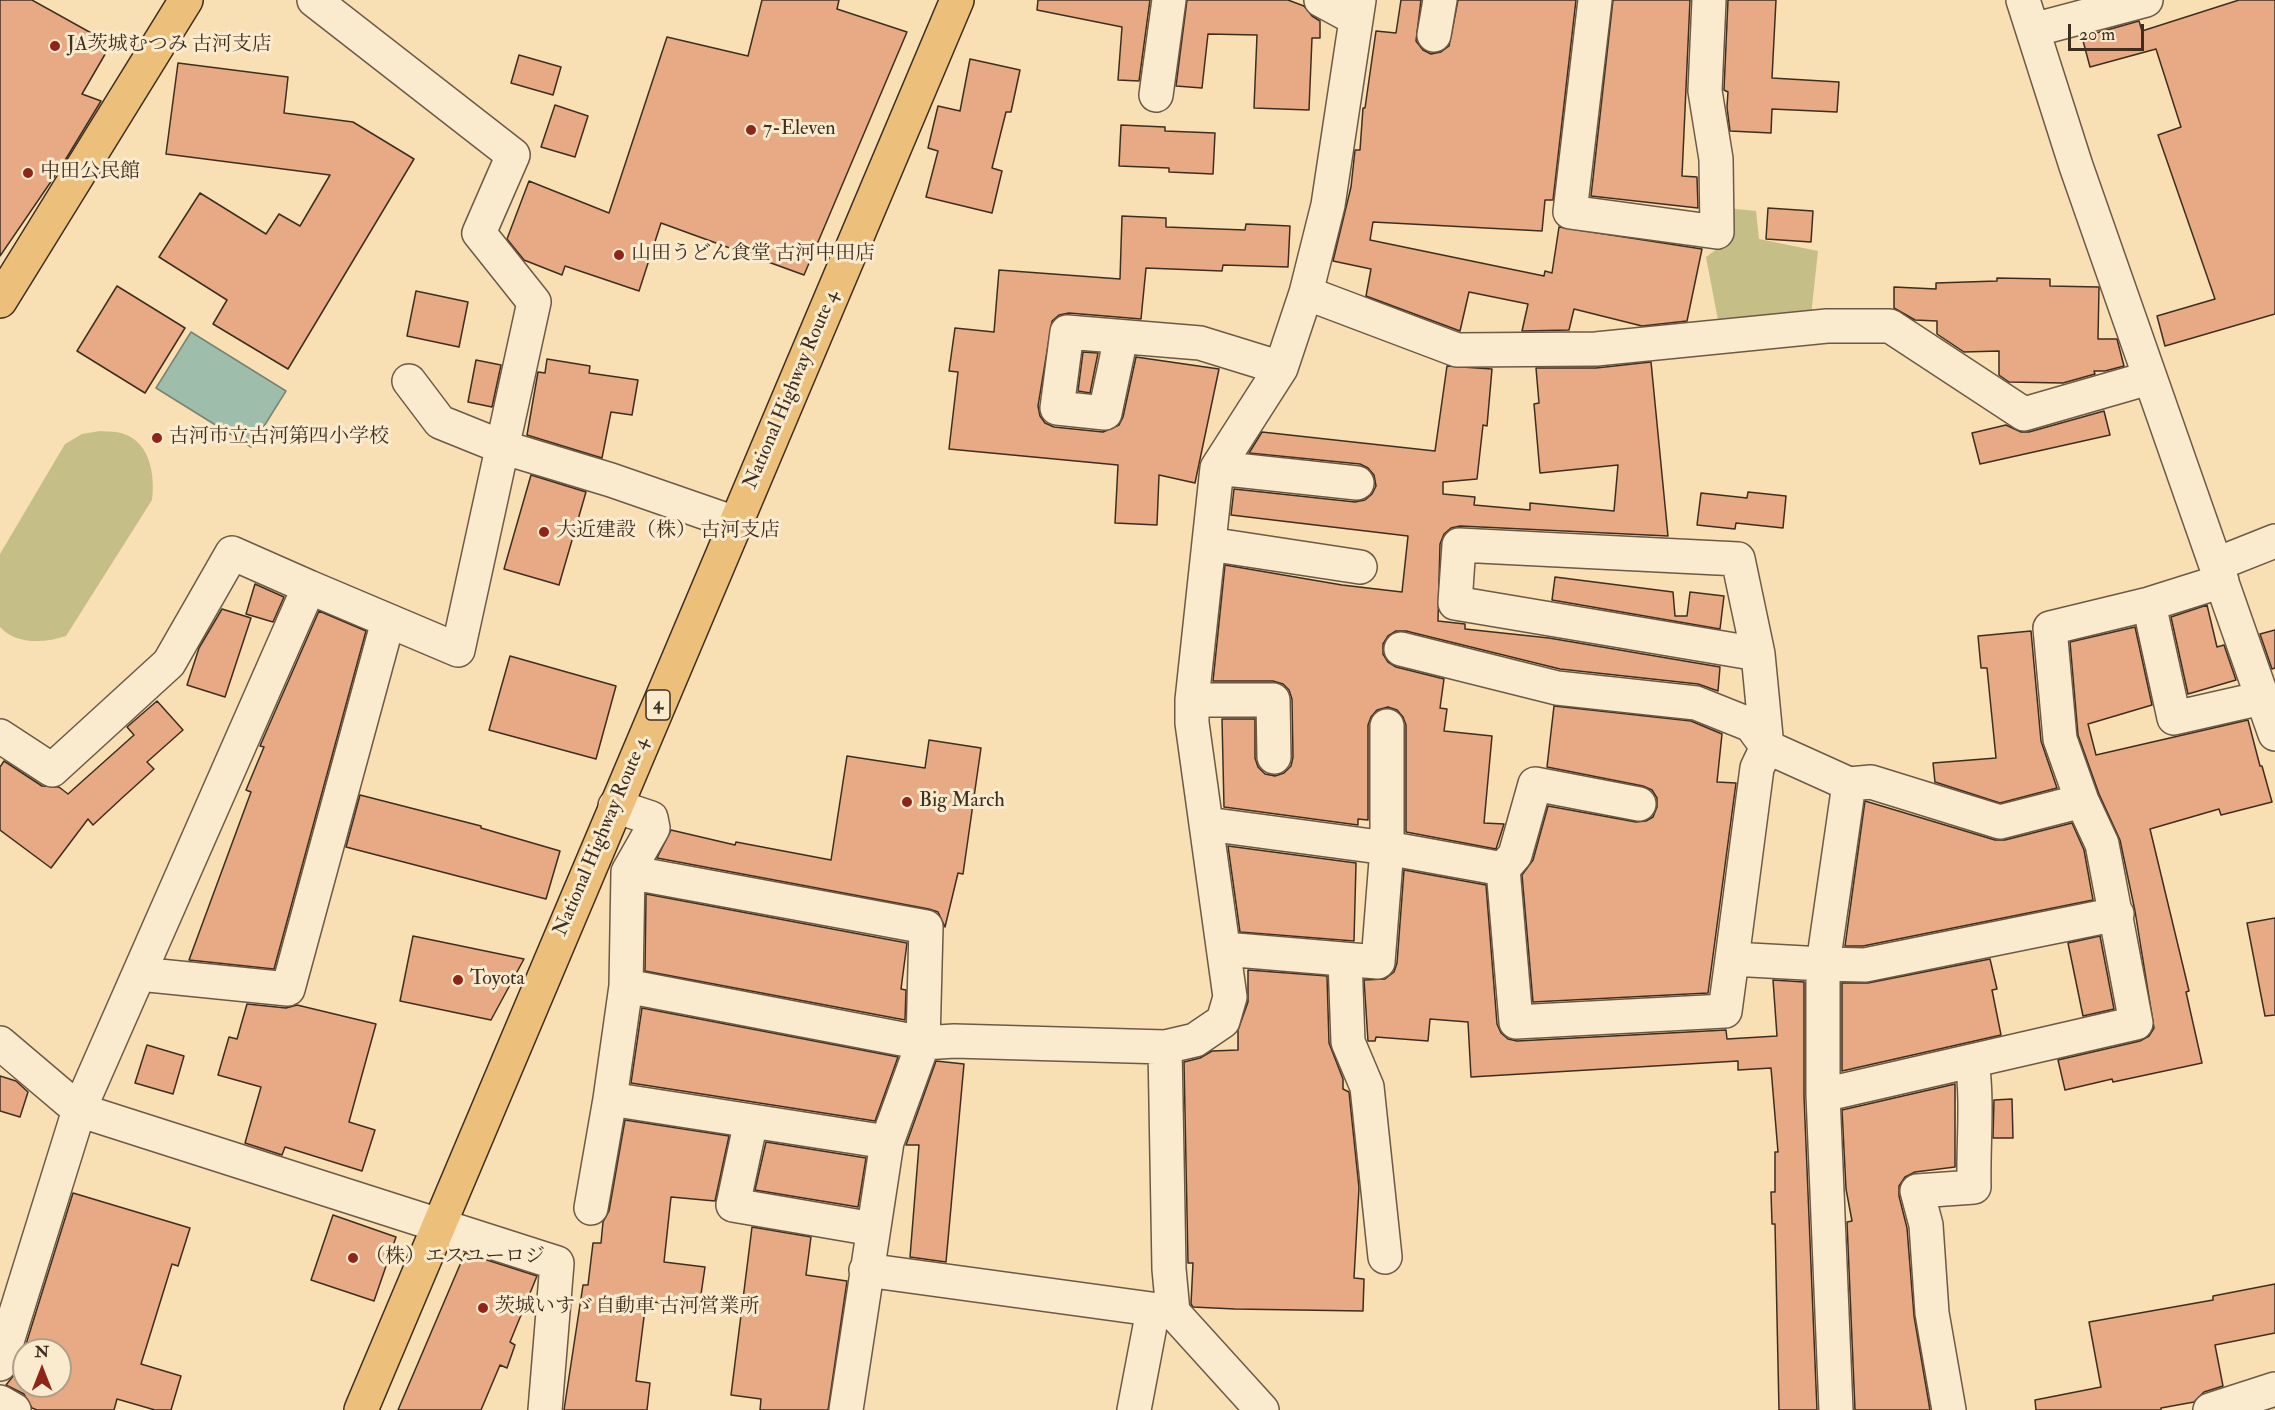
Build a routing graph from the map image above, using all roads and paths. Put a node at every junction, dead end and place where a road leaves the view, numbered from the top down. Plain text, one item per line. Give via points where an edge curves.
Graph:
1 (186, 0) edge
2 (314, 0) edge
3 (957, 0) edge
4 (1169, 0) edge
5 (1321, 0) edge
6 (1440, 0) edge
7 (1595, 0) edge
8 (1709, 0) edge
9 (2146, 0) edge
10 (1357, 10) edge
11 (2028, 15) edge
12 (1434, 35) dead end
13 (1156, 95) dead end
14 (1306, 293) junction
15 (0, 301) edge
16 (1121, 337) dead end
17 (1281, 368) junction
18 (2149, 378) junction
19 (409, 381) dead end
20 (502, 447) junction
21 (1217, 468) junction
22 (1357, 483) dead end
23 (735, 523) junction
24 (2275, 541) edge
25 (1209, 544) junction
26 (1360, 567) dead end
27 (2219, 572) junction
28 (309, 587) junction
29 (2149, 604) junction
30 (388, 621) junction
31 (1401, 650) dead end
32 (1758, 654) junction
33 (2262, 698) junction
34 (1192, 700) junction
35 (1387, 726) dead end
36 (2275, 734) edge
37 (0, 736) edge
38 (1767, 747) junction
39 (1274, 757) dead end
40 (1849, 784) junction
41 (2082, 801) junction
42 (1639, 804) dead end
43 (615, 806) junction
44 (1207, 824) junction
45 (1387, 848) junction
46 (1503, 869) junction
47 (628, 872) junction
48 (2117, 914) junction
49 (1224, 949) junction
50 (1732, 959) junction
51 (1345, 960) junction
52 (1823, 964) junction
53 (139, 974) junction
54 (626, 986) junction
55 (0, 1043) edge
56 (923, 1043) junction
57 (1165, 1047) junction
58 (1972, 1060) junction
59 (1823, 1095) junction
60 (610, 1099) junction
61 (79, 1110) junction
62 (751, 1121) junction
63 (887, 1142) junction
64 (591, 1208) dead end
65 (439, 1225) junction
66 (873, 1229) junction
67 (1385, 1257) dead end
68 (866, 1270) junction
69 (1163, 1311) junction
70 (0, 1364) edge
71 (2275, 1389) edge
72 (0, 1402) edge
73 (14, 1410) edge
74 (361, 1410) edge
75 (545, 1410) edge
76 (846, 1410) edge
77 (1134, 1410) edge
78 (1262, 1410) edge
79 (1836, 1410) edge
80 (1949, 1410) edge
81 (2210, 1410) edge

1 - 15 main road
2 - 20 street via 513,155 479,233 534,302
3 - 23 main road, National Highway Route 4 / 4
4 - 13 street
5 - 10 street
6 - 12 street
7 - 8 street via 1570,212 1717,232 1716,159 1705,92
9 - 11 street
10 - 14 street via 1328,205
11 - 18 street
14 - 17 street
14 - 18 street via 1457,350 1596,349 1827,326 1890,326 2024,414
16 - 17 street via 1200,343
17 - 21 street
18 - 27 street
19 - 20 street via 440,423
20 - 23 street
20 - 30 street via 458,650
21 - 22 street
21 - 25 street
23 - 43 main road, National Highway Route 4 / 4
24 - 27 street
25 - 26 street
25 - 34 street
27 - 29 street
27 - 33 street
28 - 30 street
28 - 37 street via 232,553 169,663 52,770
28 - 53 street
29 - 33 street via 2174,718
29 - 41 street via 2050,628 2060,739
30 - 53 street via 288,989
31 - 38 street via 1557,688 1696,703 1751,725
32 - 32 street via 1738,559 1459,545 1455,603
32 - 38 street
33 - 36 street
34 - 39 street via 1273,700
34 - 44 street
35 - 45 street
38 - 40 street
38 - 50 street via 1757,768
40 - 41 street via 1871,782 2000,822
40 - 52 street
41 - 48 street via 2102,844
42 - 46 street via 1535,784 1515,855
43 - 47 street via 651,818 652,828
43 - 65 main road, National Highway Route 4 / 4
44 - 45 street
44 - 49 street
45 - 46 street
45 - 51 street via 1378,962
46 - 50 street via 1516,1022 1725,1011
47 - 54 street
47 - 56 street via 926,927
48 - 52 street via 1866,965
48 - 58 street via 2136,1023
49 - 51 street
49 - 57 street via 1230,997 1223,1021 1195,1040
50 - 52 street
51 - 67 street via 1348,1042 1367,1087
52 - 59 street
53 - 61 street
54 - 56 street
54 - 60 street
55 - 61 street
56 - 57 street
56 - 63 street
57 - 69 street via 1169,1269
58 - 59 street
58 - 80 street via 1976,1086 1974,1187 1917,1191 1926,1225 1932,1313
59 - 79 street
60 - 62 street
60 - 64 street
61 - 65 street
61 - 70 street
62 - 63 street
62 - 66 street via 733,1205
63 - 66 street
65 - 74 main road, National Highway Route 4 / 4
65 - 75 street via 557,1263
66 - 68 street
68 - 69 street
68 - 76 street
69 - 77 street
69 - 78 street
71 - 81 street
72 - 73 street

